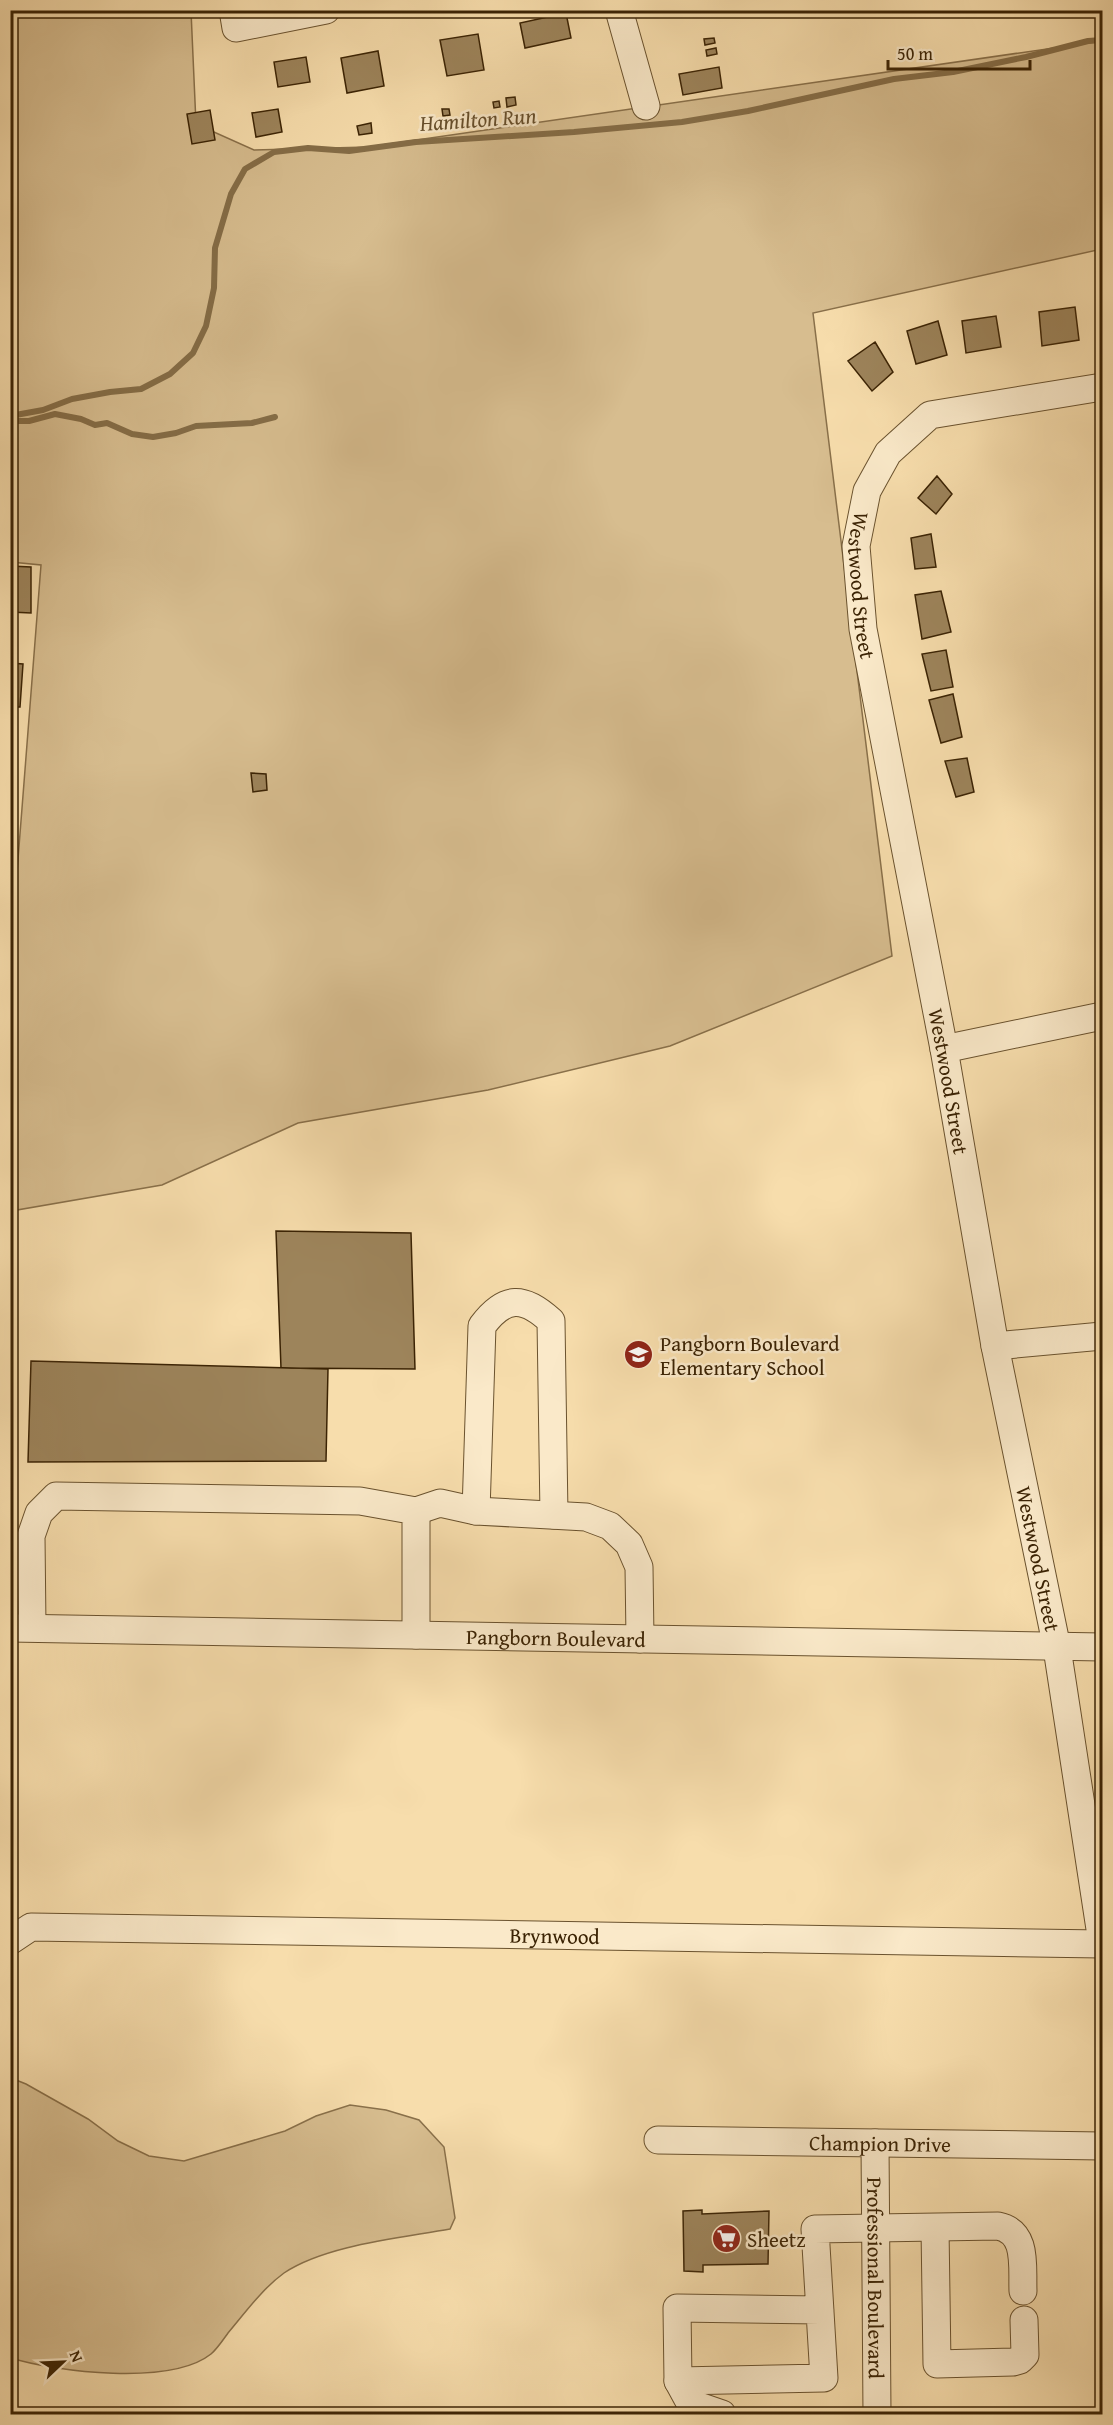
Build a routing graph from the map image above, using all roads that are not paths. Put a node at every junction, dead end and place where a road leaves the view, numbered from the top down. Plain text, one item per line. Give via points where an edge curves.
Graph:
1 (326, 10) edge
2 (619, 10) edge
3 (235, 19) edge
4 (646, 106) dead end
5 (1102, 387) edge
6 (1102, 1016) edge
7 (944, 1049) junction
8 (1102, 1336) edge
9 (995, 1346) junction
10 (416, 1511) junction
11 (476, 1511) junction
12 (554, 1515) junction
13 (21, 1628) edge
14 (416, 1635) junction
15 (640, 1639) junction
16 (1102, 1647) edge
17 (1057, 1648) junction
18 (10, 1941) edge
19 (1102, 1943) edge
20 (658, 2140) dead end
21 (875, 2143) junction
22 (1102, 2146) edge
23 (876, 2228) junction
24 (935, 2228) junction
25 (1023, 2291) dead end
26 (820, 2310) junction
27 (1024, 2320) dead end
28 (678, 2381) junction
29 (722, 2415) edge
30 (877, 2415) edge

1 - 3 street
2 - 4 street
5 - 7 street, Westwood Street via 930,415 888,453 867,491 856,546 863,628
6 - 7 street
7 - 9 street, Westwood Street
8 - 9 street
9 - 17 street, Westwood Street
10 - 11 street via 440,1503
10 - 13 street via 360,1500 56,1496 39,1513 31,1536
10 - 14 street
11 - 12 street
11 - 12 street via 482,1326 494,1311 509,1302 535,1307 551,1321
12 - 15 street via 586,1517 610,1526 629,1544 639,1567
13 - 14 street, Pangborn Boulevard
14 - 15 street, Pangborn Boulevard
15 - 17 street, Pangborn Boulevard
16 - 17 street, Pangborn Boulevard
17 - 19 street, Westwood Street
18 - 19 street, Brynwood via 31,1927
20 - 21 street, Champion Drive
21 - 22 street, Champion Drive
21 - 23 street, Professional Boulevard
23 - 24 street
23 - 26 street via 815,2229
23 - 30 street, Professional Boulevard
24 - 25 street via 1009,2228 1018,2236 1021,2246
24 - 27 street via 937,2364 1020,2360 1025,2355
26 - 28 street via 824,2378
26 - 28 street via 677,2308
28 - 29 street via 690,2403

